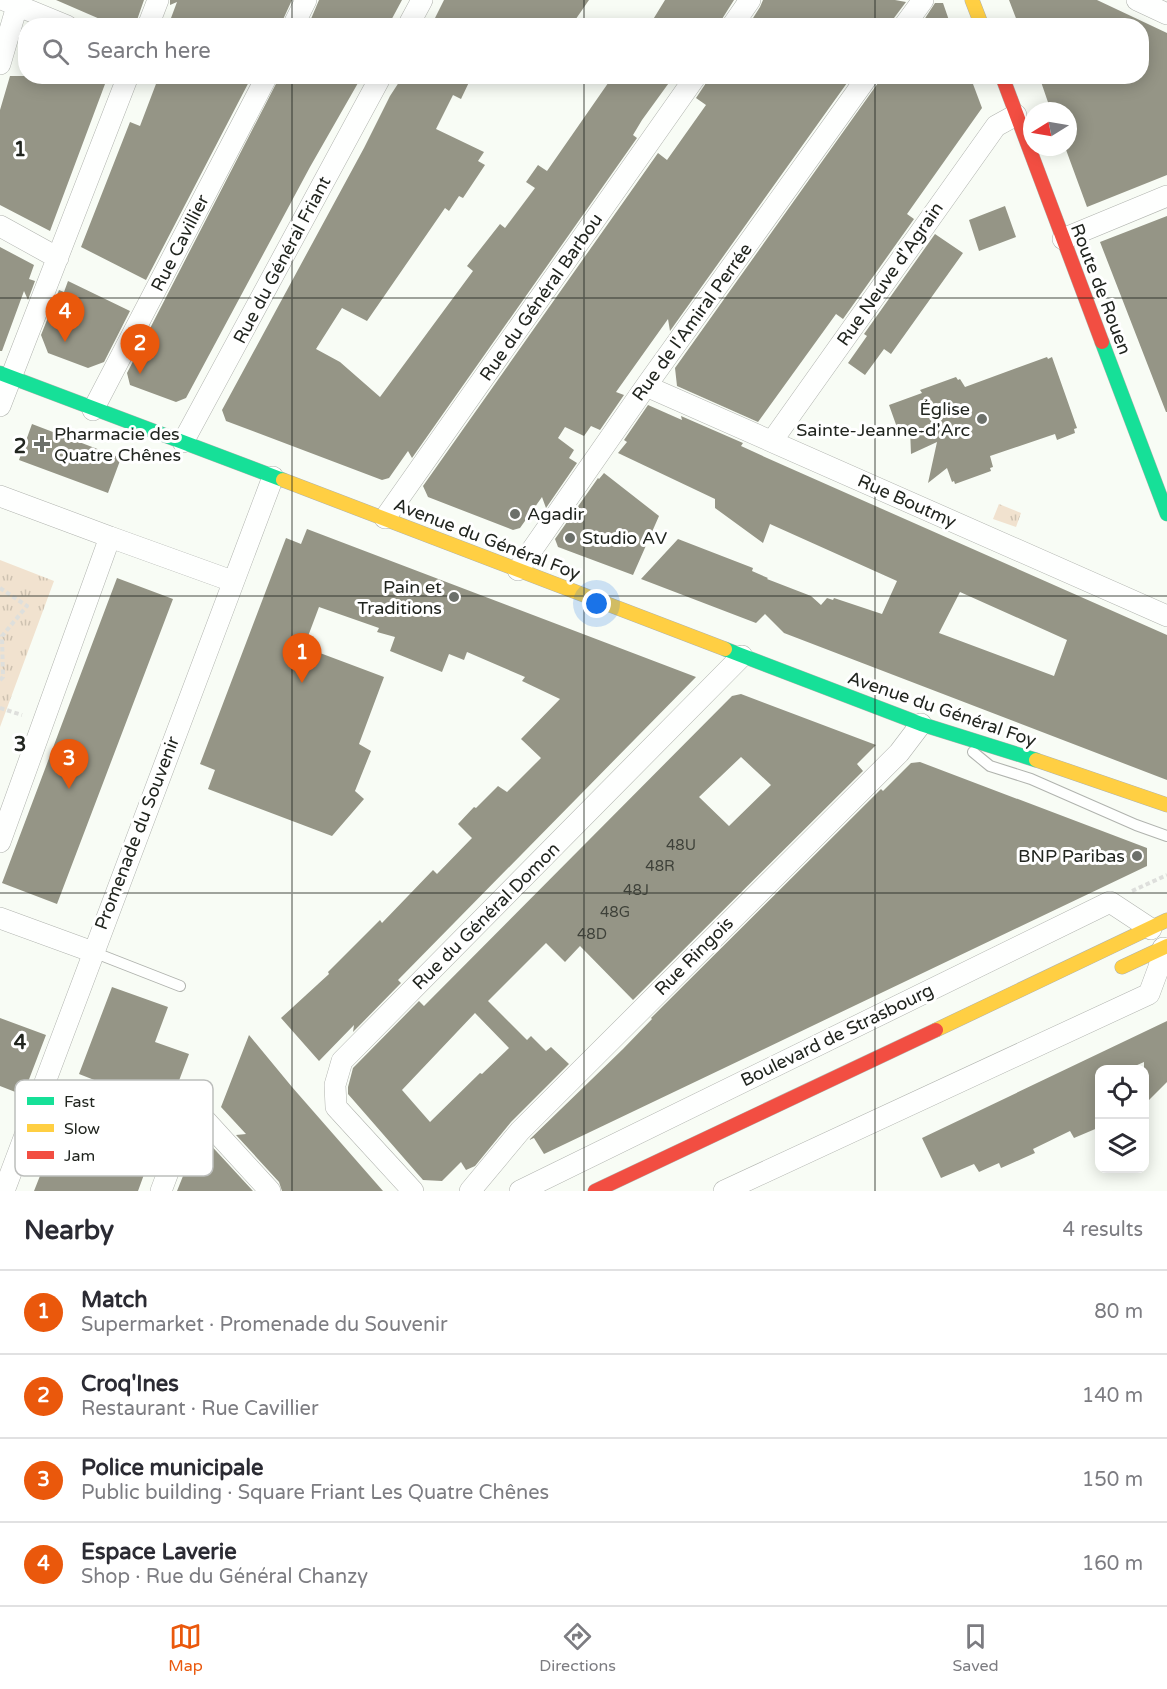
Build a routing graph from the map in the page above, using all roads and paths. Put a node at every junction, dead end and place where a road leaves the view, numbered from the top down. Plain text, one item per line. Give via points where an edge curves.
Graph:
1 (158, 0) edge
2 (306, 0) edge
3 (422, 0) edge
4 (750, 0) edge
5 (923, 0) edge
6 (972, 0) edge
7 (1137, 0) edge
8 (10, 3) edge
9 (1167, 14) edge
10 (48, 18) edge
11 (151, 18) edge
12 (297, 18) edge
13 (412, 18) edge
14 (738, 18) edge
15 (910, 18) edge
16 (979, 18) edge
17 (0, 64) edge
18 (125, 84) edge
19 (263, 84) edge
20 (377, 84) edge
21 (690, 84) edge
22 (862, 84) edge
23 (1005, 84) edge
24 (1016, 115) junction
25 (1167, 196) edge
26 (0, 226) edge
27 (1063, 239) junction
28 (58, 258) junction
29 (6, 375) edge
30 (646, 386) junction
31 (0, 406) edge
32 (93, 410) junction
33 (772, 441) junction
34 (183, 442) junction
35 (273, 477) junction
36 (0, 496) edge
37 (1167, 513) edge
38 (386, 518) junction
39 (110, 537) junction
40 (518, 570) junction
41 (232, 581) junction
42 (0, 588) edge
43 (1167, 616) edge
44 (742, 656) junction
45 (0, 680) edge
46 (921, 724) junction
47 (949, 733) junction
48 (1167, 805) edge
49 (1167, 836) edge
50 (0, 842) edge
51 (1167, 875) edge
52 (1110, 902) junction
53 (0, 918) edge
54 (1159, 925) edge
55 (1165, 947) edge
56 (93, 952) junction
57 (1108, 974) dead end
58 (180, 986) dead end
59 (45, 1080) edge
60 (213, 1129) edge
61 (15, 1161) edge
62 (166, 1176) edge
63 (4, 1191) edge
64 (160, 1191) edge
65 (270, 1191) edge
66 (413, 1191) edge
67 (470, 1191) edge
68 (520, 1191) edge
69 (595, 1191) edge
70 (724, 1191) edge

1 - 11 street
2 - 12 street
3 - 13 street
4 - 14 street
5 - 15 street
6 - 16 main road
7 - 9 street
8 - 10 street
8 - 17 street
18 - 28 street
19 - 32 street, Rue Cavillier
20 - 34 street, Rue du Général Friant
21 - 38 street, Rue du Général Barbou
22 - 30 street, Rue de l'Amiral Perrée
23 - 24 main road, Route de Rouen
24 - 27 main road, Route de Rouen
24 - 33 street, Rue Neuve d'Agrain via 996,126
25 - 27 street
26 - 28 street
27 - 37 main road, Route de Rouen
28 - 29 street
29 - 31 street
29 - 32 main road, Avenue du Général Foy
30 - 33 street, Rue Boutmy
30 - 40 street, Rue de l'Amiral Perrée
32 - 34 main road, Avenue du Général Foy
33 - 43 street, Rue Boutmy
34 - 35 main road, Avenue du Général Foy
35 - 38 main road, Avenue du Général Foy
35 - 41 street, Promenade du Souvenir
36 - 39 street
38 - 40 main road, Avenue du Général Foy
39 - 41 street
39 - 50 street
40 - 44 main road, Avenue du Général Foy
41 - 56 street, Promenade du Souvenir
42 - 45 path via 27,606 2,636
44 - 46 main road, Avenue du Général Foy
44 - 66 street, Rue du Général Domon via 342,1061 335,1085 336,1107
46 - 47 main road, Avenue du Général Foy
46 - 67 street, Rue Ringois via 899,753 520,1131
47 - 48 main road, Avenue du Général Foy
47 - 49 lane via 990,766
51 - 52 path
52 - 54 street, Boulevard de Strasbourg
52 - 68 street, Boulevard de Strasbourg
53 - 56 street
54 - 69 main road, Boulevard de Strasbourg
55 - 57 main road
55 - 70 street via 1149,994
56 - 58 lane
56 - 59 street, Promenade du Souvenir
60 - 65 street
61 - 63 street, Promenade du Souvenir
62 - 64 street

